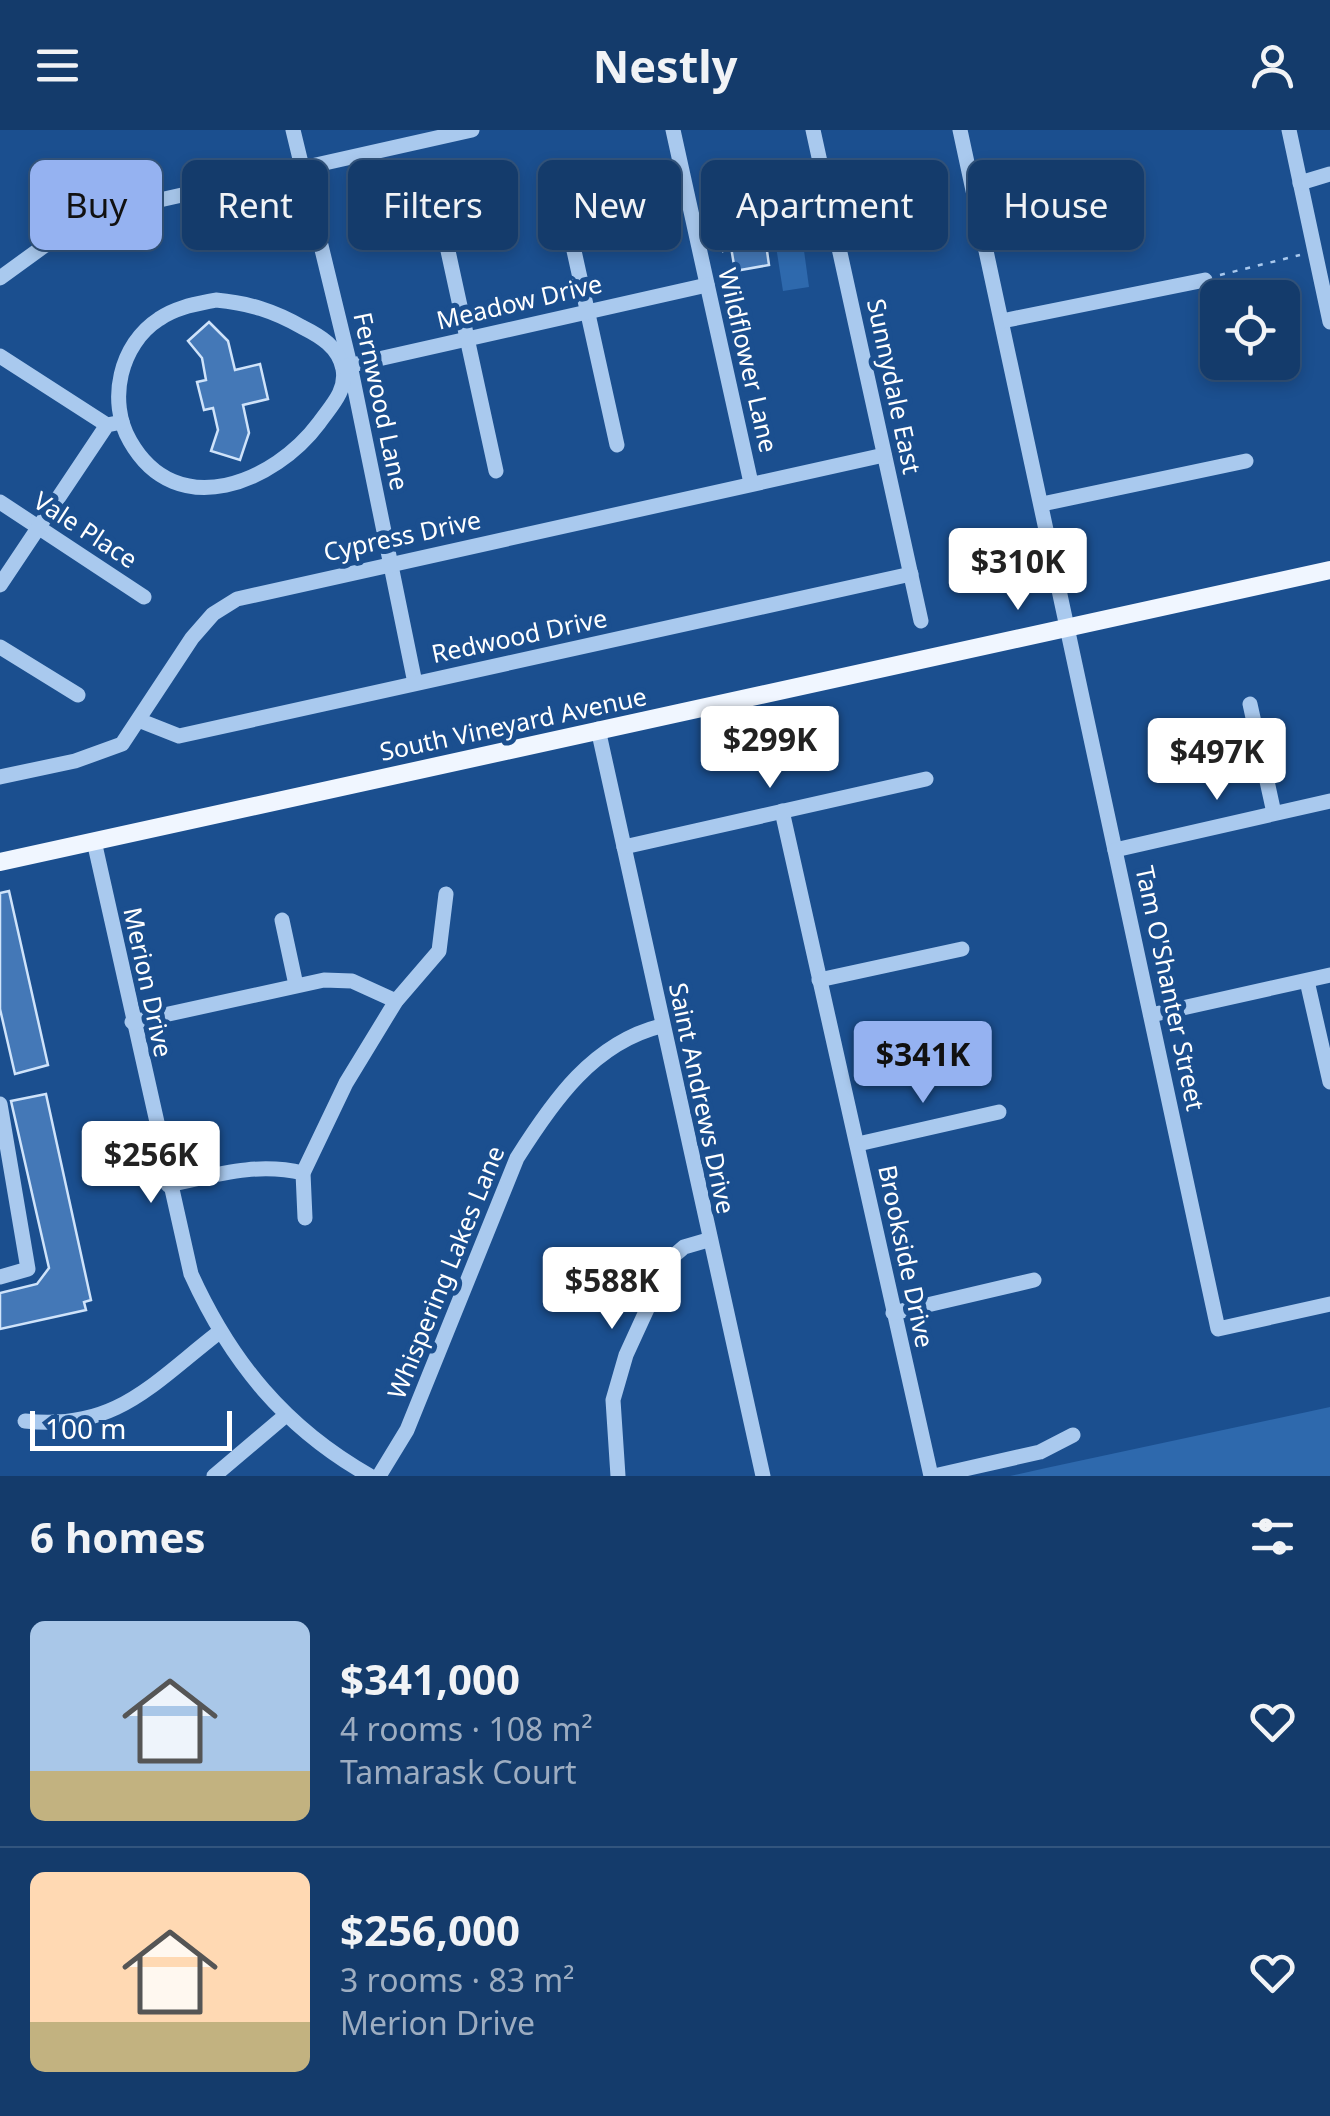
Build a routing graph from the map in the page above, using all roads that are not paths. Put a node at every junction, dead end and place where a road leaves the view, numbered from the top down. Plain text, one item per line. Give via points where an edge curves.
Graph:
1 (293, 130) edge
2 (472, 130) edge
3 (674, 130) edge
4 (813, 130) edge
5 (981, 130) edge
6 (1289, 130) edge
7 (961, 132) edge
8 (300, 160) edge
9 (328, 162) edge
10 (1330, 174) edge
11 (1300, 183) junction
12 (182, 195) edge
13 (320, 250) edge
14 (448, 250) edge
15 (574, 250) edge
16 (0, 278) edge
17 (1200, 281) edge
18 (707, 285) junction
19 (588, 311) junction
20 (1002, 322) junction
21 (1330, 322) edge
22 (467, 338) junction
23 (0, 356) edge
24 (346, 366) junction
25 (114, 424) junction
26 (618, 445) dead end
27 (884, 455) junction
28 (1246, 461) dead end
29 (496, 471) dead end
30 (751, 483) junction
31 (0, 502) edge
32 (1042, 504) junction
33 (37, 527) junction
34 (390, 563) junction
35 (1330, 570) edge
36 (911, 574) junction
37 (0, 585) edge
38 (144, 597) dead end
39 (921, 621) dead end
40 (1066, 627) junction
41 (0, 647) edge
42 (415, 684) junction
43 (78, 695) dead end
44 (1250, 704) dead end
45 (141, 721) junction
46 (598, 730) junction
47 (0, 776) edge
48 (926, 780) dead end
49 (1330, 801) edge
50 (782, 812) junction
51 (1274, 814) junction
52 (94, 840) junction
53 (624, 847) junction
54 (1115, 850) junction
55 (0, 862) edge
56 (446, 894) dead end
57 (282, 920) dead end
58 (962, 949) dead end
59 (1330, 976) edge
60 (819, 980) junction
61 (1307, 980) junction
62 (296, 985) junction
63 (396, 1001) junction
64 (1152, 1015) junction
65 (132, 1022) junction
66 (661, 1026) junction
67 (1330, 1082) edge
68 (0, 1104) edge
69 (999, 1112) dead end
70 (858, 1144) junction
71 (303, 1173) junction
72 (168, 1185) junction
73 (304, 1218) dead end
74 (708, 1240) junction
75 (0, 1276) edge
76 (1034, 1280) dead end
77 (1330, 1304) edge
78 (893, 1312) junction
79 (218, 1333) junction
80 (286, 1414) junction
81 (25, 1421) dead end
82 (1074, 1436) dead end
83 (214, 1476) edge
84 (370, 1476) edge
85 (379, 1476) edge
86 (618, 1476) edge
87 (763, 1476) edge
88 (933, 1476) edge

1 - 8 street, Fernwood Lane
2 - 9 street
3 - 18 street, Wildflower Lane
4 - 27 street, Sunnydale East
5 - 7 street
6 - 11 street
7 - 20 street, Tam O'Shanter Street
10 - 11 street
11 - 21 street
12 - 16 street via 133,206 44,246
13 - 24 street, Fernwood Lane
14 - 22 street
15 - 19 street
17 - 20 street
18 - 19 street, Meadow Drive
18 - 30 street, Wildflower Lane
19 - 22 street, Meadow Drive
19 - 26 street
20 - 32 street, Tam O'Shanter Street
22 - 24 street, Meadow Drive
22 - 29 street
23 - 25 street
24 - 25 street via 338,398 310,436 272,470 238,484 204,487 168,476
24 - 25 street via 321,336 288,318 254,304 196,304 158,319 133,347
24 - 34 street, Fernwood Lane
25 - 33 street
27 - 30 street, Cypress Drive
27 - 36 street, Sunnydale East
28 - 32 street
30 - 34 street, Cypress Drive
31 - 33 street, Vale Place
32 - 40 street, Tam O'Shanter Street
33 - 37 street
33 - 38 street, Vale Place
34 - 42 street, Fernwood Lane
34 - 45 street, Cypress Drive via 262,590 225,606 192,638
35 - 40 main road, South Vineyard Avenue
36 - 39 street, Sunnydale East
36 - 42 street, Redwood Drive
40 - 46 main road, South Vineyard Avenue
40 - 54 street, Tam O'Shanter Street
41 - 43 street
42 - 45 street, Redwood Drive via 179,736
44 - 51 street
45 - 47 street, Cypress Drive via 122,744 96,755
46 - 52 main road, South Vineyard Avenue
46 - 53 street, Saint Andrews Drive
48 - 50 street
49 - 51 street
50 - 53 street
50 - 60 street, Brookside Drive
51 - 54 street
52 - 55 main road, South Vineyard Avenue
52 - 65 street, Merion Drive
53 - 66 street, Saint Andrews Drive
54 - 64 street, Tam O'Shanter Street
56 - 63 street via 439,952
57 - 62 street
58 - 60 street
59 - 61 street
60 - 70 street, Brookside Drive
61 - 64 street
61 - 67 street
62 - 63 street via 352,981
62 - 65 street
63 - 71 street via 346,1082
64 - 77 street, Tam O'Shanter Street via 1218,1329
65 - 72 street, Merion Drive
66 - 74 street, Saint Andrews Drive
66 - 85 street, Whispering Lakes Lane via 630,1034 596,1057 542,1118 517,1158 407,1430
68 - 75 street via 28,1269
69 - 70 street
70 - 78 street, Brookside Drive
71 - 72 street via 252,1166
71 - 73 street
72 - 79 street, Merion Drive via 191,1274
74 - 86 street via 670,1258 626,1355 614,1400
74 - 87 street, Saint Andrews Drive
76 - 78 street
78 - 88 street, Brookside Drive
79 - 80 street, Merion Drive
79 - 81 street via 103,1416 64,1425
80 - 83 street
80 - 84 street, Merion Drive via 318,1444
82 - 88 street via 1040,1452

